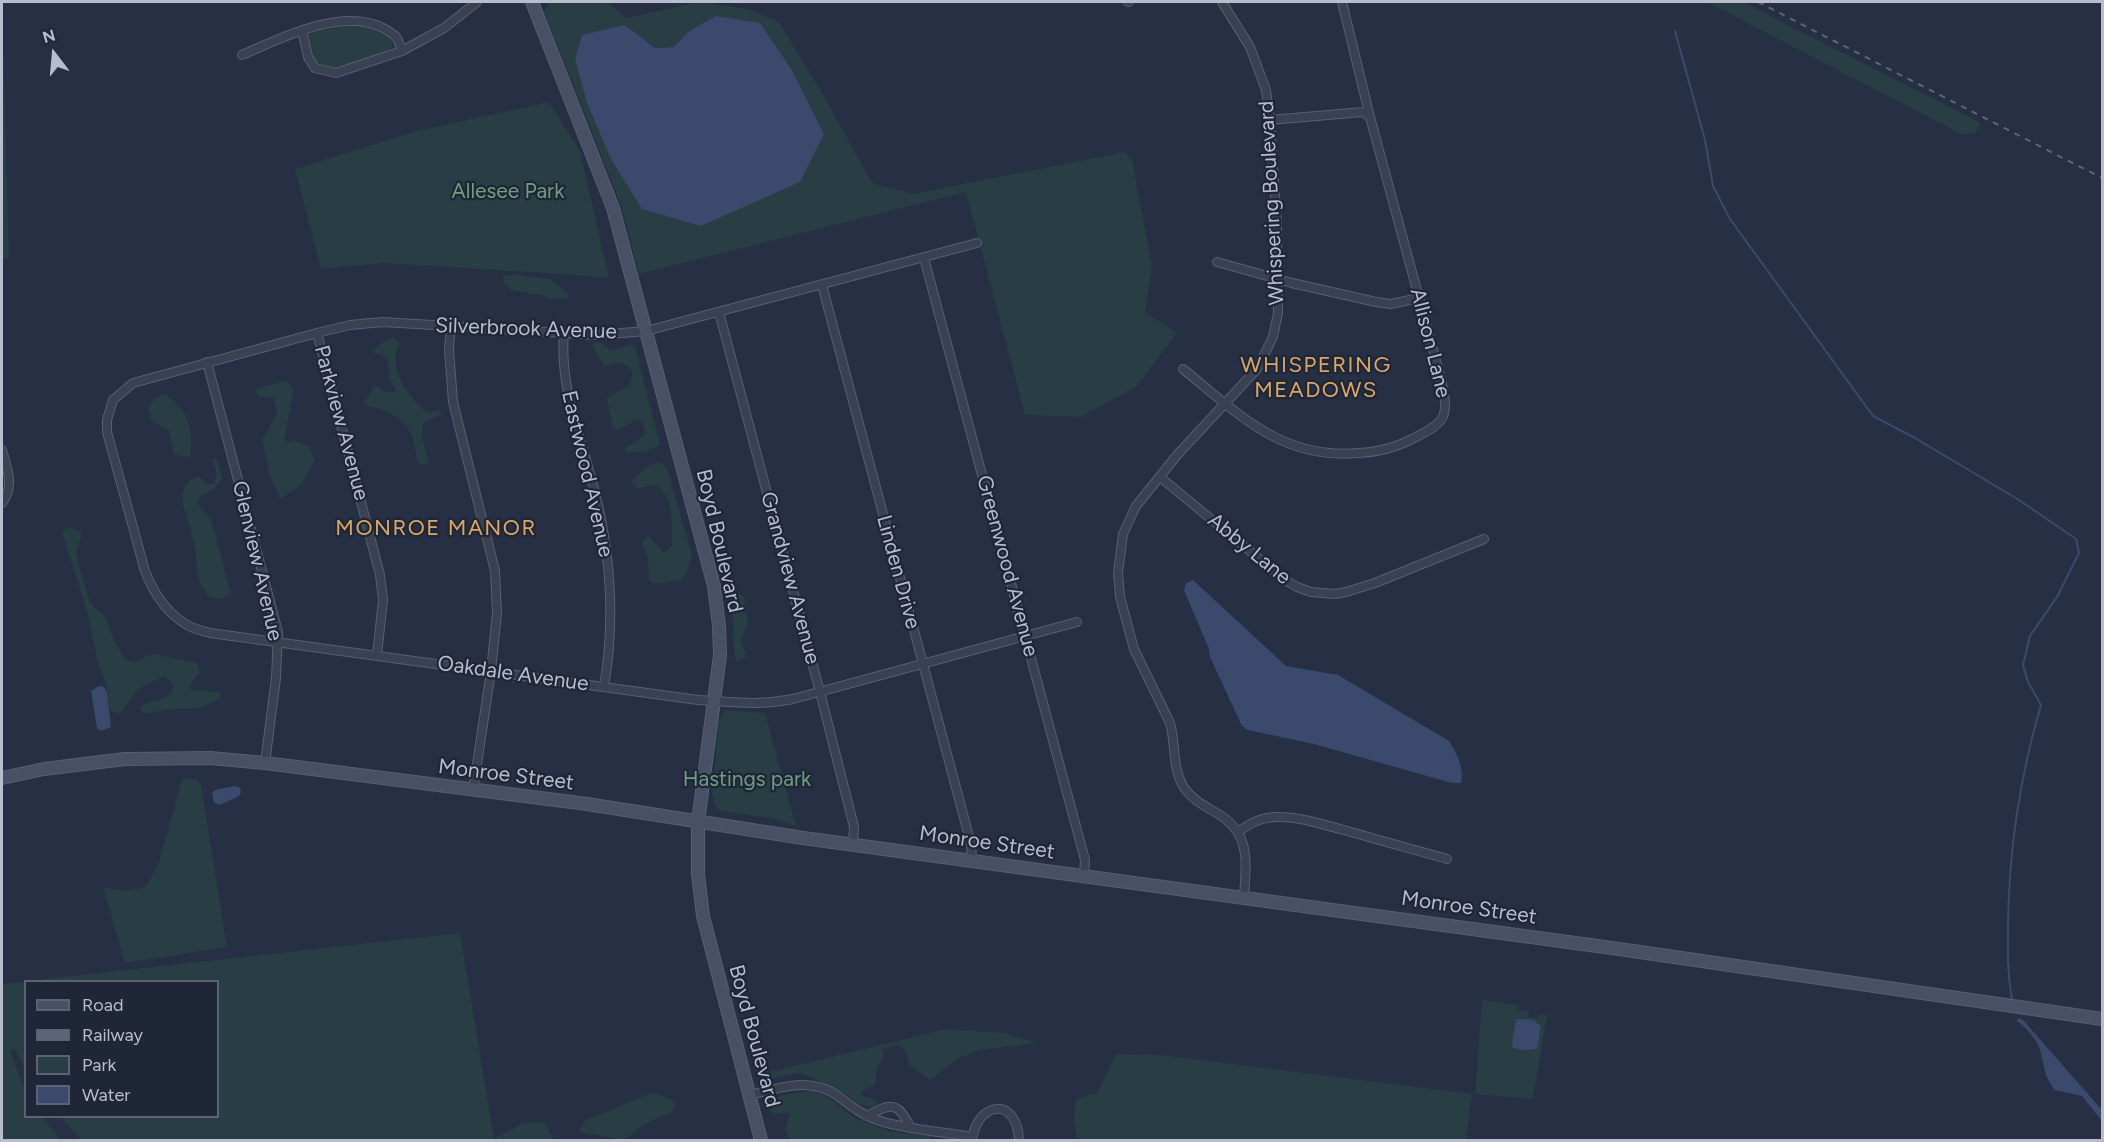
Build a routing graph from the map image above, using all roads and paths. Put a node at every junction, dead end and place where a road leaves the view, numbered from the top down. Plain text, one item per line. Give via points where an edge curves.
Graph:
1 (477, 2) edge
2 (532, 2) edge
3 (1222, 2) edge
4 (1342, 2) edge
5 (302, 30) junction
6 (402, 51) junction
7 (242, 55) dead end
8 (1370, 117) junction
9 (1270, 120) junction
10 (977, 243) dead end
11 (924, 258) junction
12 (1217, 262) dead end
13 (1277, 278) junction
14 (822, 285) junction
15 (1419, 298) junction
16 (719, 312) junction
17 (451, 326) junction
18 (646, 331) junction
19 (317, 333) junction
20 (564, 333) junction
21 (207, 362) junction
22 (1183, 369) dead end
23 (113, 400) joint
24 (1226, 404) junction
25 (2, 450) edge
26 (1160, 477) junction
27 (2, 503) edge
28 (1484, 539) dead end
29 (1077, 622) dead end
30 (1025, 636) junction
31 (278, 642) junction
32 (377, 655) junction
33 (922, 664) junction
34 (491, 671) junction
35 (604, 687) junction
36 (820, 692) junction
37 (714, 701) junction
38 (265, 763) junction
39 (2, 778) edge
40 (473, 791) junction
41 (699, 822) junction
42 (1238, 832) junction
43 (853, 844) junction
44 (1447, 859) dead end
45 (972, 860) junction
46 (1084, 875) junction
47 (1244, 897) junction
48 (2103, 1019) edge
49 (750, 1095) junction
50 (867, 1116) junction
51 (910, 1127) junction
52 (972, 1139) edge
53 (761, 1140) edge
54 (1019, 1140) edge

1 - 6 street via 444,28
2 - 18 main road, Boyd Boulevard via 613,208
3 - 9 street, Whispering Boulevard via 1250,46 1266,90
4 - 8 street, Allison Lane
5 - 6 street via 346,22 374,24 396,37
5 - 6 street via 308,57 315,68 336,73
5 - 7 street
8 - 9 street via 1363,112
8 - 15 street, Allison Lane
9 - 13 street, Whispering Boulevard
10 - 11 street, Silverbrook Avenue
11 - 14 street, Silverbrook Avenue
11 - 30 street, Greenwood Avenue
12 - 13 street
13 - 15 street via 1376,302 1391,304
13 - 24 street, Whispering Boulevard via 1278,313 1267,353
14 - 16 street, Silverbrook Avenue
14 - 33 street, Linden Drive
15 - 24 street, Allison Lane via 1446,406 1441,421 1422,434 1382,450 1329,454 1271,436
16 - 18 street, Silverbrook Avenue
16 - 36 street, Grandview Avenue
17 - 19 street, Silverbrook Avenue via 367,323
17 - 20 street, Silverbrook Avenue
17 - 34 street via 448,349 453,402 495,571 497,613
18 - 20 street, Silverbrook Avenue
18 - 37 main road, Boyd Boulevard via 714,586 720,655
19 - 21 street, Silverbrook Avenue
19 - 32 street, Parkview Avenue via 381,575 383,600
20 - 35 street, Eastwood Avenue via 564,374 595,494 608,566 610,630
21 - 23 street, Silverbrook Avenue via 133,383
21 - 31 street, Glenview Avenue
22 - 24 street, Allison Lane
23 - 31 street, Oakdale Avenue via 106,420 107,432 145,571 156,594 188,626 218,635
24 - 26 street, Whispering Boulevard
25 - 27 street via 9,477 9,492
26 - 28 street, Abby Lane via 1285,580 1311,592 1335,594 1358,589
26 - 42 street, Whispering Boulevard via 1136,506 1123,534 1120,597 1134,649 1170,723 1180,780 1191,797 1224,817
29 - 30 street, Oakdale Avenue
30 - 33 street, Oakdale Avenue
30 - 46 street, Greenwood Avenue via 1084,860
31 - 32 street, Oakdale Avenue
31 - 38 street, Glenview Avenue
32 - 34 street, Oakdale Avenue
33 - 36 street, Oakdale Avenue
33 - 45 street, Linden Drive
34 - 35 street, Oakdale Avenue
34 - 40 street
35 - 37 street, Oakdale Avenue
36 - 37 street, Oakdale Avenue via 769,704
36 - 43 street, Grandview Avenue via 854,827
37 - 41 main road, Boyd Boulevard
38 - 39 main road, Monroe Street via 125,759
38 - 40 main road, Monroe Street
40 - 41 main road, Monroe Street
41 - 43 main road, Monroe Street
41 - 49 main road, Boyd Boulevard via 702,916
42 - 44 street via 1262,819 1291,818
42 - 47 street via 1244,846
43 - 45 main road, Monroe Street
45 - 46 main road, Monroe Street
46 - 47 main road, Monroe Street
47 - 48 main road, Monroe Street
49 - 50 street via 790,1085 818,1086
49 - 53 main road, Boyd Boulevard
50 - 51 street
50 - 51 street via 888,1106 896,1107
51 - 52 street
52 - 54 street via 981,1116 998,1109 1012,1115

